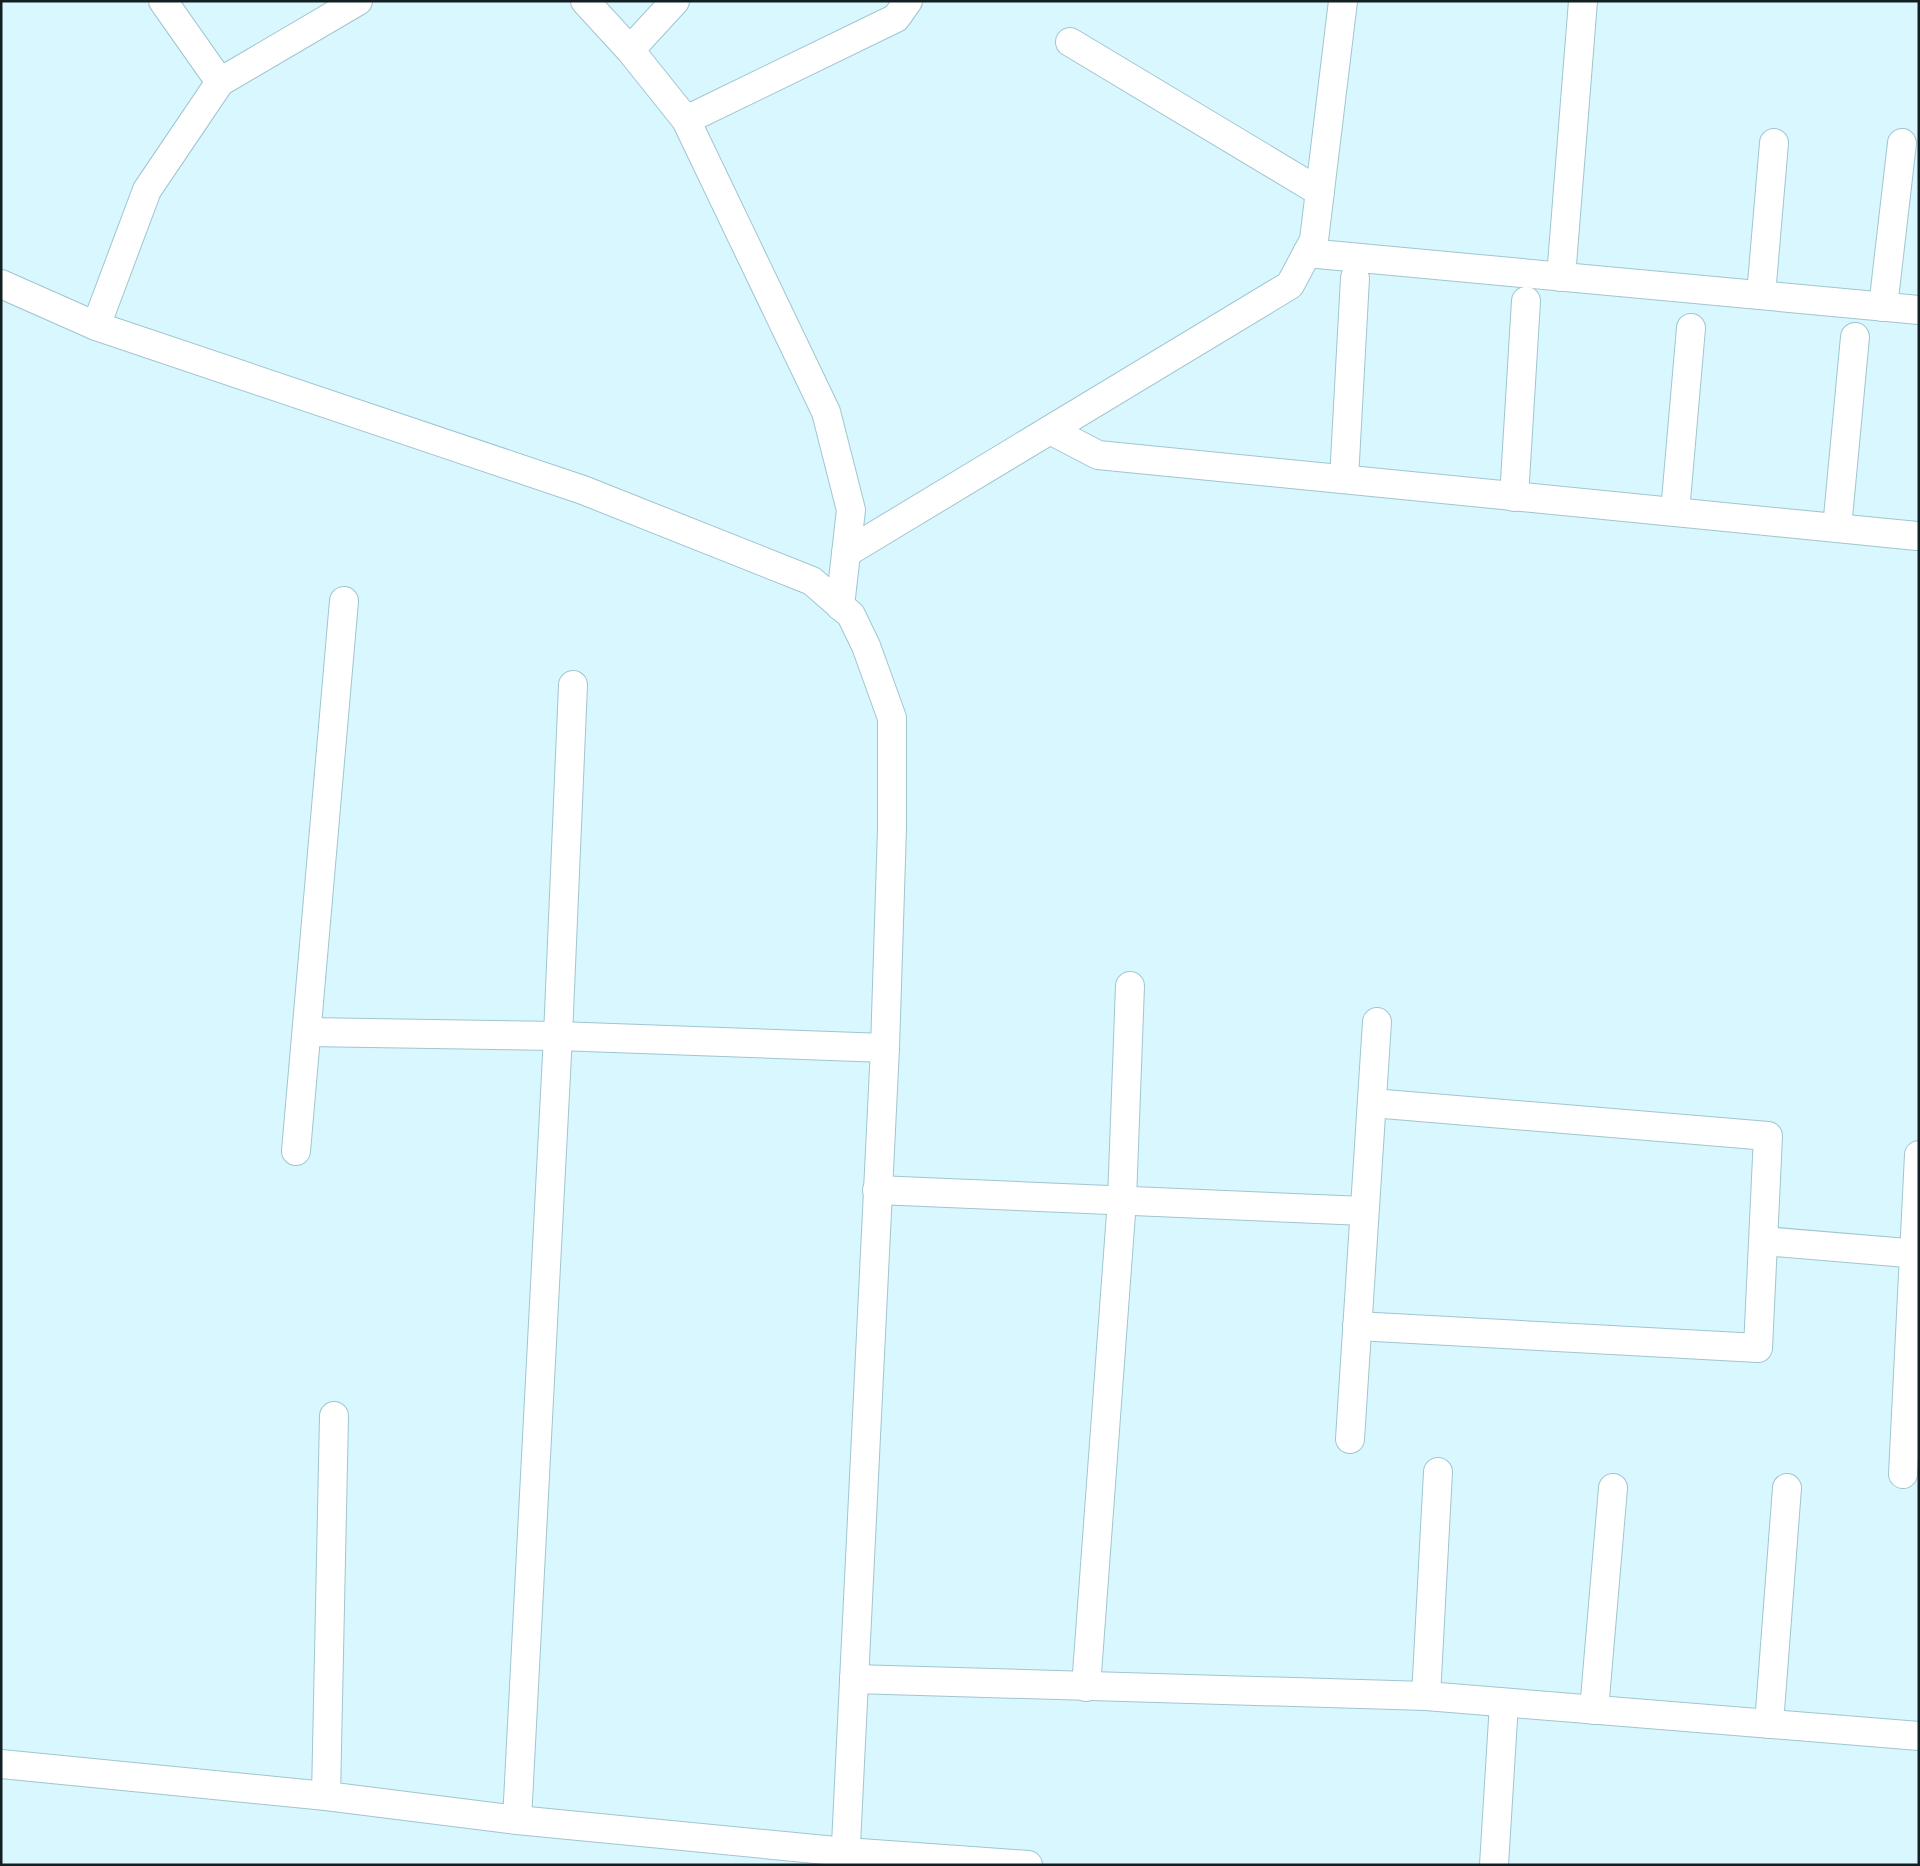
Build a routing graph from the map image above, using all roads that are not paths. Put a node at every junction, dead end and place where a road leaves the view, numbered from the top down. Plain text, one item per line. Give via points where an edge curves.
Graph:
1 (163, 1) edge
2 (358, 1) edge
3 (585, 1) edge
4 (675, 1) edge
5 (908, 1) edge
6 (1343, 1) edge
7 (1583, 1) edge
8 (1070, 42) dead end
9 (630, 50) junction
10 (220, 82) junction
11 (686, 120) junction
12 (1902, 142) dead end
13 (1774, 143) dead end
14 (1320, 192) junction
15 (1307, 253) junction
16 (1561, 277) junction
17 (1355, 278) dead end
18 (1, 284) edge
19 (1761, 295) junction
20 (1526, 301) dead end
21 (1883, 307) junction
22 (1919, 310) edge
23 (96, 326) junction
24 (1691, 328) dead end
25 (1854, 337) dead end
26 (1050, 430) junction
27 (1344, 479) junction
28 (1514, 497) junction
29 (1675, 512) junction
30 (1837, 528) junction
31 (1917, 536) dead end
32 (846, 553) junction
33 (344, 601) dead end
34 (840, 606) junction
35 (573, 685) dead end
36 (1130, 986) dead end
37 (1378, 1022) dead end
38 (307, 1032) junction
39 (558, 1036) junction
40 (885, 1048) junction
41 (1372, 1104) junction
42 (296, 1151) dead end
43 (1919, 1155) edge
44 (877, 1190) junction
45 (1122, 1200) junction
46 (1364, 1211) junction
47 (1764, 1241) junction
48 (1916, 1253) edge
49 (1357, 1326) junction
50 (334, 1416) dead end
51 (1350, 1440) dead end
52 (1438, 1472) dead end
53 (1903, 1474) dead end
54 (1613, 1488) dead end
55 (1787, 1488) dead end
56 (854, 1679) junction
57 (1086, 1687) junction
58 (1426, 1696) junction
59 (1504, 1703) junction
60 (1594, 1710) junction
61 (1769, 1724) junction
62 (1919, 1736) edge
63 (1, 1764) edge
64 (326, 1796) junction
65 (517, 1820) junction
66 (846, 1858) edge
67 (1028, 1865) edge
68 (1494, 1865) edge

1 - 10 street
2 - 10 street
3 - 9 street
4 - 9 street
5 - 11 street via 896,18
6 - 14 street
7 - 16 street
8 - 14 street
9 - 11 street
10 - 23 street via 147,190
11 - 32 street via 826,412 851,510
12 - 21 street
13 - 19 street
14 - 15 street via 1314,240
15 - 16 street
15 - 26 street via 1290,286
16 - 19 street
17 - 27 street
18 - 23 street
19 - 21 street
20 - 28 street
21 - 22 street
23 - 34 street via 583,490 812,581
24 - 29 street
25 - 30 street
26 - 27 street via 1098,455
26 - 32 street
27 - 28 street
28 - 29 street
29 - 30 street
30 - 31 street
32 - 34 street
33 - 38 street
34 - 40 street via 851,615 866,646 892,718
35 - 39 street
36 - 45 street
37 - 41 street
38 - 39 street
38 - 42 street
39 - 40 street
39 - 65 street
40 - 44 street
41 - 46 street
41 - 47 street via 1768,1136
43 - 48 street
44 - 45 street
44 - 56 street
45 - 46 street
45 - 57 street
46 - 49 street
47 - 48 street
47 - 49 street via 1758,1348
48 - 53 street
49 - 51 street
50 - 64 street
52 - 58 street
54 - 60 street
55 - 61 street
56 - 57 street
56 - 66 street
57 - 58 street
58 - 59 street
59 - 60 street
59 - 68 street
60 - 61 street
61 - 62 street
63 - 64 street
64 - 65 street
65 - 66 street
66 - 67 street

